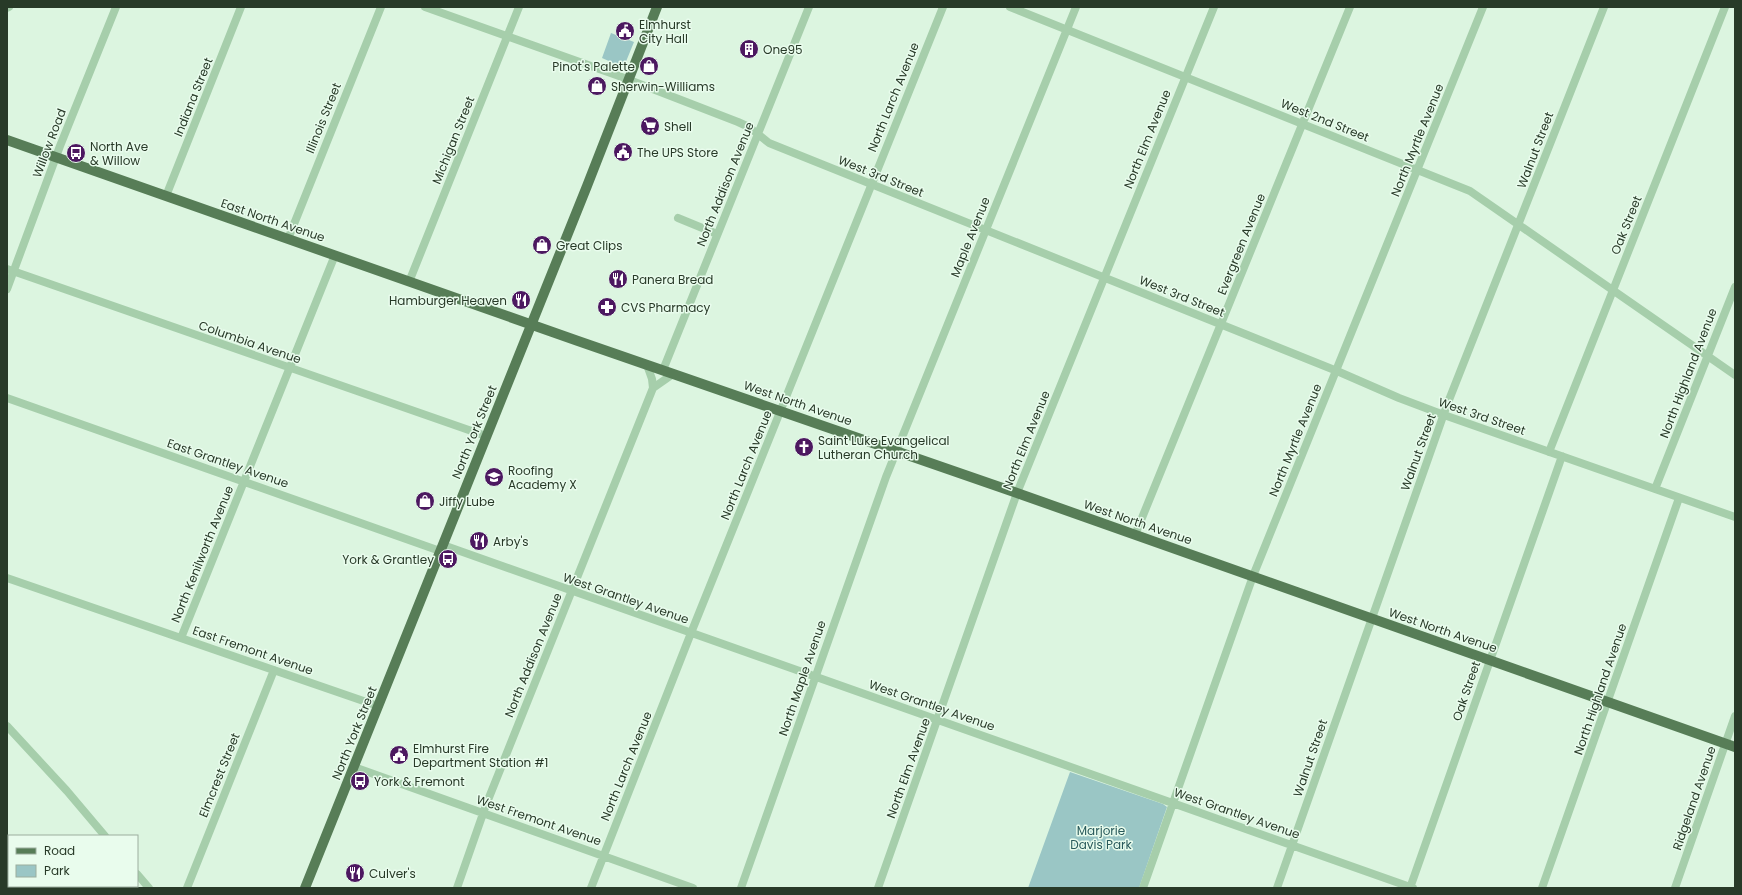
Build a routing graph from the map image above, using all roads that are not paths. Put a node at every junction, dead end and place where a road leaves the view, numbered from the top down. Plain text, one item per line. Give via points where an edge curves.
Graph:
1 (116, 7) edge
2 (241, 7) edge
3 (381, 7) edge
4 (425, 7) edge
5 (519, 7) edge
6 (657, 7) edge
7 (809, 7) edge
8 (943, 7) edge
9 (1010, 7) edge
10 (1076, 7) edge
11 (1214, 7) edge
12 (1350, 7) edge
13 (1483, 7) edge
14 (1604, 7) edge
15 (1725, 7) edge
16 (1067, 30) junction
17 (508, 35) junction
18 (1186, 77) junction
19 (628, 79) junction
20 (1303, 124) junction
21 (758, 134) junction
22 (7, 140) edge
23 (56, 157) junction
24 (1417, 170) junction
25 (871, 185) junction
26 (166, 196) junction
27 (678, 218) dead end
28 (1518, 224) junction
29 (986, 230) junction
30 (717, 234) junction
31 (288, 239) junction
32 (335, 255) junction
33 (10, 270) edge
34 (1104, 278) junction
35 (410, 282) junction
36 (1735, 287) edge
37 (7, 289) edge
38 (1613, 290) junction
39 (531, 324) junction
40 (1221, 325) junction
41 (1708, 356) junction
42 (647, 365) junction
43 (290, 368) junction
44 (663, 370) junction
45 (1337, 371) junction
46 (673, 374) junction
47 (1735, 375) edge
48 (653, 388) junction
49 (7, 398) edge
50 (780, 411) junction
51 (1444, 415) junction
52 (486, 436) junction
53 (897, 451) junction
54 (1549, 452) junction
55 (1562, 456) junction
56 (886, 476) joint
57 (244, 481) junction
58 (1655, 489) junction
59 (1017, 493) junction
60 (1679, 498) junction
61 (1735, 518) edge
62 (1135, 534) junction
63 (441, 548) junction
64 (1252, 576) junction
65 (7, 578) edge
66 (571, 591) junction
67 (1371, 618) junction
68 (691, 633) junction
69 (181, 638) junction
70 (1490, 660) junction
71 (274, 670) junction
72 (815, 677) junction
73 (1608, 702) junction
74 (378, 706) junction
75 (1735, 716) edge
76 (938, 720) junction
77 (7, 726) edge
78 (1730, 746) edge
79 (354, 767) junction
80 (1174, 804) junction
81 (484, 814) junction
82 (104, 835) edge
83 (1292, 845) junction
84 (603, 856) junction
85 (138, 875) edge
86 (149, 888) edge
87 (187, 888) edge
88 (305, 888) edge
89 (457, 888) edge
90 (591, 888) edge
91 (694, 888) edge
92 (741, 888) edge
93 (878, 888) edge
94 (1143, 888) edge
95 (1277, 888) edge
96 (1411, 888) edge
97 (1542, 888) edge
98 (1675, 888) edge

1 - 23 street, Willow Road
2 - 26 street, Indiana Street
3 - 31 street, Illinois Street
4 - 17 street, West 3rd Street
5 - 17 street, Michigan Street
6 - 19 main road, North York Street
7 - 21 street, North Addison Avenue
8 - 25 street, North Larch Avenue
9 - 16 street, West 2nd Street
10 - 16 street, Maple Avenue
11 - 18 street, North Elm Avenue
12 - 20 street, Evergreen Avenue
13 - 24 street, North Myrtle Avenue
14 - 28 street, Walnut Street
15 - 38 street, Oak Street
16 - 18 street, West 2nd Street
16 - 29 street, Maple Avenue
17 - 19 street, West 3rd Street
17 - 35 street, Michigan Street
18 - 20 street, West 2nd Street
18 - 34 street, North Elm Avenue
19 - 21 street, West 3rd Street via 738,122
19 - 39 main road, North York Street
20 - 24 street, West 2nd Street
20 - 40 street, Evergreen Avenue
21 - 25 street, West 3rd Street via 769,144
21 - 30 street, North Addison Avenue
22 - 23 main road, East North Avenue
23 - 26 main road, East North Avenue
23 - 33 street, Willow Road
24 - 28 street, West 2nd Street via 1470,191
24 - 45 street, North Myrtle Avenue
25 - 29 street, West 3rd Street
25 - 50 street, North Larch Avenue
26 - 31 main road, East North Avenue
27 - 30 street
28 - 38 street, West 2nd Street
28 - 51 street, Walnut Street
29 - 34 street, West 3rd Street
29 - 53 street, Maple Avenue
30 - 44 street, North Addison Avenue
31 - 32 main road, East North Avenue
32 - 35 main road, East North Avenue
32 - 43 street, North Kenilworth Avenue
33 - 37 street, Willow Road
33 - 43 street, Columbia Avenue
34 - 40 street, West 3rd Street
34 - 59 street, North Elm Avenue
35 - 39 main road, East North Avenue
36 - 41 street, North Highland Avenue
38 - 41 street, West 2nd Street
38 - 54 street, Oak Street
39 - 42 main road, West North Avenue
39 - 52 main road, North York Street
40 - 45 street, West 3rd Street
40 - 62 street, Evergreen Avenue
41 - 47 street, West 2nd Street
41 - 58 street, North Highland Avenue
42 - 44 main road, West North Avenue
42 - 48 street
43 - 52 street, Columbia Avenue
43 - 57 street, North Kenilworth Avenue
44 - 46 main road, West North Avenue
45 - 51 street, West 3rd Street
45 - 64 street, North Myrtle Avenue
46 - 48 street
46 - 50 main road, West North Avenue
48 - 66 street, North Addison Avenue
49 - 57 street, East Grantley Avenue
50 - 53 main road, West North Avenue
50 - 68 street, North Larch Avenue
51 - 54 street, West 3rd Street
51 - 67 street, Walnut Street
52 - 63 main road, North York Street
53 - 56 street, Maple Avenue
53 - 59 main road, West North Avenue
54 - 55 street, West 3rd Street
55 - 58 street, West 3rd Street
55 - 70 street, Oak Street
56 - 72 street, North Maple Avenue
57 - 63 street, East Grantley Avenue
57 - 69 street, North Kenilworth Avenue
58 - 60 street, West 3rd Street
59 - 62 main road, West North Avenue
59 - 76 street, North Elm Avenue
60 - 61 street, West 3rd Street
60 - 73 street, North Highland Avenue
62 - 64 main road, West North Avenue
63 - 66 street, West Grantley Avenue
63 - 74 main road, North York Street
64 - 67 main road, West North Avenue
64 - 80 street, North Myrtle Avenue
65 - 69 street, East Fremont Avenue
66 - 68 street, West Grantley Avenue
66 - 81 street, North Addison Avenue
67 - 70 main road, West North Avenue
67 - 83 street, Walnut Street
68 - 72 street, West Grantley Avenue
68 - 84 street, North Larch Avenue
69 - 71 street, East Fremont Avenue
70 - 73 main road, West North Avenue
70 - 96 street, Oak Street
71 - 74 street, East Fremont Avenue
71 - 87 street, Elmcrest Street
72 - 76 street, West Grantley Avenue
72 - 92 street, North Maple Avenue
73 - 78 main road, West North Avenue
73 - 97 street, North Highland Avenue
74 - 79 main road, North York Street
75 - 78 street, Ridgeland Avenue
76 - 80 street, West Grantley Avenue
76 - 93 street, North Elm Avenue
77 - 82 street via 67,790
78 - 98 street, Ridgeland Avenue
79 - 81 street, West Fremont Avenue
79 - 88 main road, North York Street
80 - 83 street, West Grantley Avenue
80 - 94 street, North Myrtle Avenue
81 - 84 street, West Fremont Avenue
81 - 89 street, North Addison Avenue
83 - 95 street, Walnut Street
83 - 96 street, West Grantley Avenue
84 - 90 street, North Larch Avenue
84 - 91 street, West Fremont Avenue
85 - 86 street

